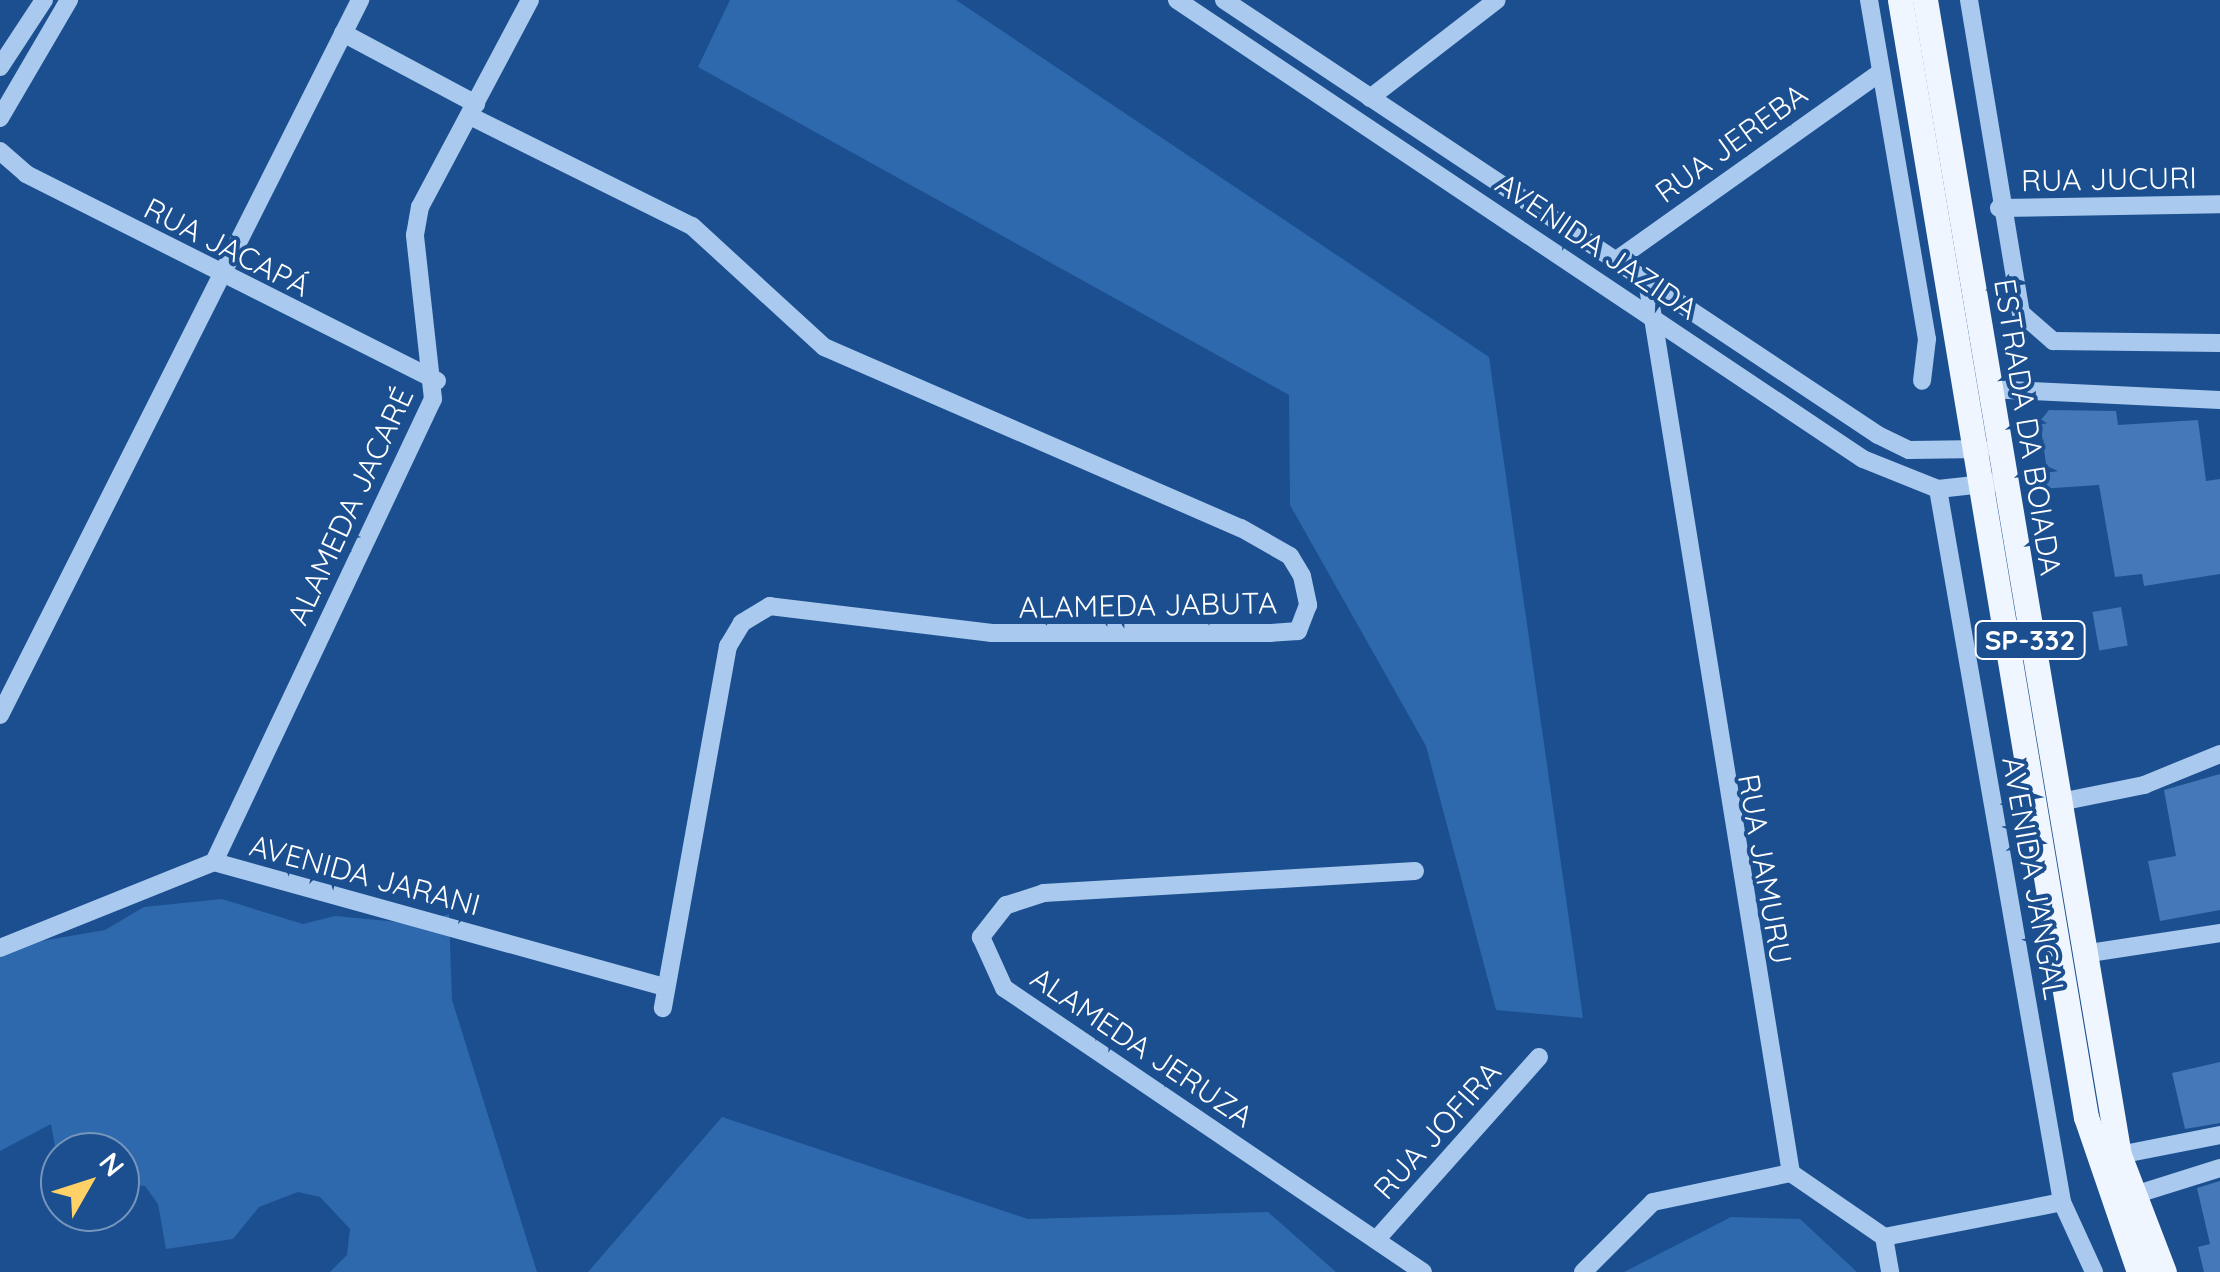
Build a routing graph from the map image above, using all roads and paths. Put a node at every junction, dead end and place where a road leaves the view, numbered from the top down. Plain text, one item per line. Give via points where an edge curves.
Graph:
1 (44, 0) edge
2 (69, 0) edge
3 (360, 0) edge
4 (530, 0) edge
5 (1178, 0) edge
6 (1224, 0) edge
7 (1498, 0) edge
8 (1869, 0) edge
9 (1900, 0) edge
10 (1925, 0) edge
11 (1969, 0) edge
12 (343, 33) junction
13 (0, 68) edge
14 (1881, 72) junction
15 (1369, 98) junction
16 (473, 110) junction
17 (0, 118) edge
18 (1354, 118) junction
19 (0, 151) edge
20 (2220, 204) edge
21 (1999, 208) junction
22 (1615, 261) junction
23 (219, 276) junction
24 (1647, 281) junction
25 (1649, 313) junction
26 (2220, 343) edge
27 (1922, 380) dead end
28 (437, 381) junction
29 (1988, 389) junction
30 (2220, 400) edge
31 (1985, 448) junction
32 (1991, 483) junction
33 (1938, 489) junction
34 (0, 715) edge
35 (2220, 754) edge
36 (2060, 802) junction
37 (214, 862) junction
38 (1415, 871) dead end
39 (2220, 933) edge
40 (0, 948) edge
41 (2083, 954) junction
42 (665, 987) junction
43 (662, 1008) dead end
44 (1539, 1057) dead end
45 (2220, 1135) edge
46 (2119, 1155) junction
47 (2220, 1168) edge
48 (1791, 1173) junction
49 (2131, 1196) junction
50 (2062, 1202) junction
51 (1884, 1238) junction
52 (1376, 1240) junction
53 (1423, 1272) edge
54 (1583, 1272) edge
55 (1890, 1272) edge
56 (2094, 1272) edge
57 (2139, 1272) edge
58 (2164, 1272) edge

1 - 13 street
2 - 17 street
3 - 12 street
4 - 16 street, ALAMEDA JACARÉ
5 - 18 street, AVENIDA JAZIDA
6 - 15 street, AVENIDA JAZIDA
7 - 15 street
8 - 14 street
9 - 31 main road, ESTRADA DA BOIADA / SP-332
10 - 29 main road, ESTRADA DA BOIADA / SP-332
11 - 21 street
12 - 16 street
12 - 23 street
14 - 22 street, RUA JEREBA
14 - 27 street via 1926,338
15 - 18 street via 1374,116
15 - 22 street, AVENIDA JAZIDA
16 - 28 street, ALAMEDA JACARÉ via 415,235
16 - 42 street, ALAMEDA JABUTA via 692,226 824,347 1241,528 1290,556 1302,576 1308,605 1298,631 992,633 770,606 742,623 728,646
18 - 25 street, AVENIDA JAZIDA
19 - 23 street, RUA JACAPÁ via 26,174
20 - 21 street, RUA JUCURI
21 - 26 street via 2015,300 2034,331 2053,341
22 - 24 street, AVENIDA JAZIDA
23 - 28 street, RUA JACAPÁ
23 - 34 street
24 - 25 street, RUA JAMURU
24 - 31 street, AVENIDA JAZIDA via 1909,450
25 - 33 street, AVENIDA JAZIDA via 1863,459
25 - 48 street, RUA JAMURU
28 - 37 street, ALAMEDA JACARÉ
29 - 30 street
29 - 31 main road, ESTRADA DA BOIADA / SP-332
31 - 32 main road, ESTRADA DA BOIADA / SP-332
32 - 33 street, AVENIDA JAZIDA
32 - 36 main road, ESTRADA DA BOIADA / SP-332
32 - 57 main road, ESTRADA DA BOIADA / SP-332 via 2086,1117 2109,1205
33 - 50 street, AVENIDA JANGAL
35 - 36 street via 2144,786
36 - 41 main road, ESTRADA DA BOIADA / SP-332
37 - 40 street, AVENIDA JARANI
37 - 42 street, AVENIDA JARANI
38 - 52 street, ALAMEDA JERUZA via 1044,892 1006,905 981,937 1004,988
39 - 41 street
41 - 46 main road, ESTRADA DA BOIADA / SP-332
42 - 43 street, ALAMEDA JABUTA
44 - 52 street, RUA JOFIRA
45 - 46 street
46 - 49 main road, ESTRADA DA BOIADA / SP-332
47 - 49 street
48 - 51 street
48 - 54 street via 1652,1202
49 - 58 main road, ESTRADA DA BOIADA / SP-332
50 - 51 street
50 - 56 street, AVENIDA JANGAL
51 - 55 street
52 - 53 street, ALAMEDA JERUZA

